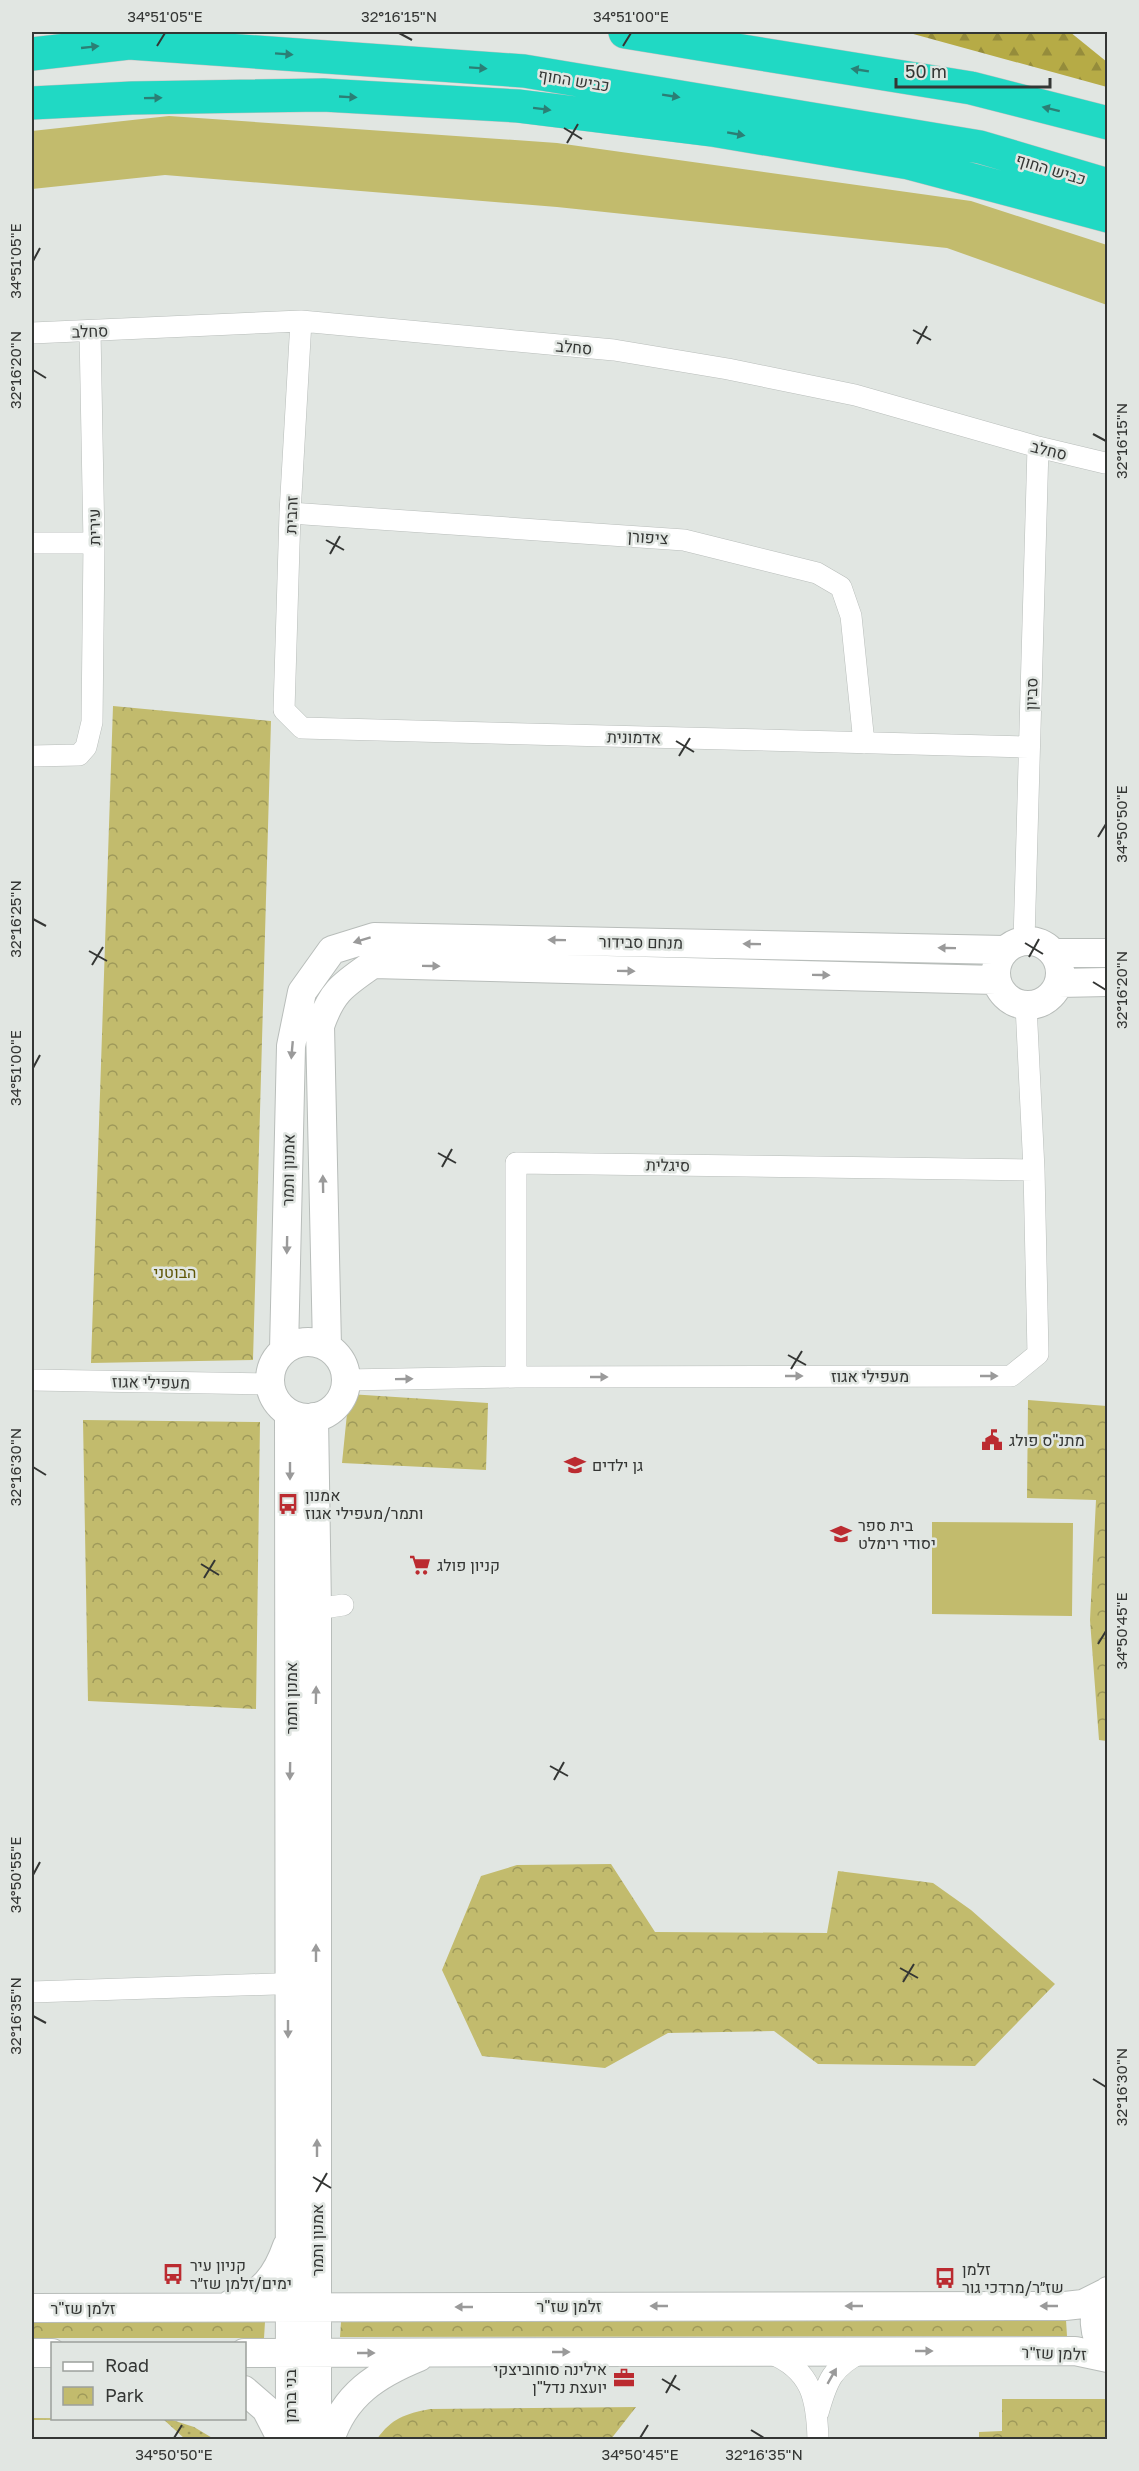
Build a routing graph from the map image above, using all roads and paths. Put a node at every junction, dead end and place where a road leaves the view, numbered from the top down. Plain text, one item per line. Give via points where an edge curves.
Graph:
1 (625, 32) edge
2 (32, 54) edge
3 (32, 103) edge
4 (1107, 123) edge
5 (1107, 185) edge
6 (1107, 216) edge
7 (301, 321) junction
8 (90, 331) junction
9 (32, 333) edge
10 (1038, 447) junction
11 (1105, 463) dead end
12 (290, 513) junction
13 (32, 543) edge
14 (94, 543) junction
15 (284, 710) joint
16 (864, 743) junction
17 (1029, 747) junction
18 (32, 756) edge
19 (1015, 945) junction
20 (1053, 953) junction
21 (1107, 953) edge
22 (996, 980) junction
23 (1107, 982) edge
24 (1059, 983) junction
25 (302, 992) joint
26 (1026, 1005) junction
27 (327, 1006) joint
28 (1034, 1170) junction
29 (327, 1347) junction
30 (284, 1350) junction
31 (516, 1377) junction
32 (32, 1380) edge
33 (346, 1380) junction
34 (270, 1384) junction
35 (302, 1415) junction
36 (288, 1983) junction
37 (316, 1983) junction
38 (32, 1992) edge
39 (290, 2238) junction
40 (317, 2248) junction
41 (1106, 2292) edge
42 (220, 2307) junction
43 (304, 2307) junction
44 (385, 2307) junction
45 (32, 2308) edge
46 (767, 2352) junction
47 (862, 2352) junction
48 (32, 2353) edge
49 (51, 2353) edge
50 (246, 2353) edge
51 (304, 2353) junction
52 (428, 2353) junction
53 (1107, 2357) edge
54 (246, 2392) edge
55 (817, 2413) junction
56 (282, 2439) edge
57 (290, 2439) edge
58 (317, 2439) edge
59 (330, 2439) edge
60 (818, 2439) edge

4 -> 1 highway via 971,88
2 -> 5 highway, כביש החוף via 129,43 524,71 980,147
3 -> 6 highway via 323,95 518,106 712,130 909,163
7 - 8 street, סחלב
7 - 10 street, סחלב via 614,350 728,369 855,395
7 - 12 street, זהבית
8 - 9 street, סחלב
8 - 14 street, עירית
10 - 11 street, סחלב
10 - 17 street, סביון
12 - 15 street, זהבית
12 - 16 street, ציפורן via 684,540 817,573 841,587 851,616
13 - 14 street
14 - 18 street, עירית via 92,722 86,747 79,755
15 - 16 street, אדמונית via 302,728
16 - 17 street, אדמונית
17 - 19 street, סביון
19 - 20 street via 1035,941
19 - 22 street via 999,958
19 -> 25 street, מנחם סבידור via 374,937 332,950
20 - 21 street
20 - 24 street via 1060,972
22 - 26 street via 1007,997
27 -> 22 street, מנחם סבידור via 339,988 373,964
23 - 24 street
24 - 26 street via 1046,1000
25 -> 30 street, אמנון ותמר via 291,1046
26 - 28 street, מעפילי אגוז
29 -> 27 street, אמנון ותמר via 320,1026
31 -> 28 street, מעפילי אגוז via 1011,1376 1038,1354
28 - 31 street, סיגלית via 516,1163
29 - 30 street via 302,1342
29 - 33 street via 344,1367
30 - 34 street via 276,1359
33 -> 31 street, מעפילי אגוז
32 - 34 street, מעפילי אגוז
33 - 35 street via 344,1393 327,1413
34 - 35 street via 274,1397
35 -> 36 street, אמנון ותמר via 291,1715
37 -> 35 street, אמנון ותמר via 330,1607
36 - 37 street
36 - 38 street
36 -> 39 street, אמנון ותמר
40 -> 37 street, אמנון ותמר
39 - 42 street via 273,2278 260,2291 241,2302
39 - 43 street, אמנון ותמר
40 - 43 street, אמנון ותמר
40 - 44 street via 322,2266 332,2279 358,2298
41 -> 44 street, זלמן שז"ר via 1083,2304 1065,2306
41 - 53 street via 1096,2310 1094,2327
42 - 43 street, זלמן שז"ר
42 - 45 street, זלמן שז"ר
43 - 44 street, זלמן שז"ר
43 - 51 street, אמנון ותמר
46 - 47 street, זלמן שז"ר
52 -> 46 street, זלמן שז"ר
46 - 55 street via 795,2366 812,2391
47 -> 53 street, זלמן שז"ר via 1075,2351
55 -> 47 street via 836,2369
48 - 49 street
50 - 51 street, זלמן שז"ר
51 -> 52 street, זלמן שז"ר
51 - 57 street, בני ברמן
51 - 58 street, בני ברמן
52 - 59 street via 381,2374 356,2393 340,2415
54 - 56 street via 266,2409
55 - 60 street

